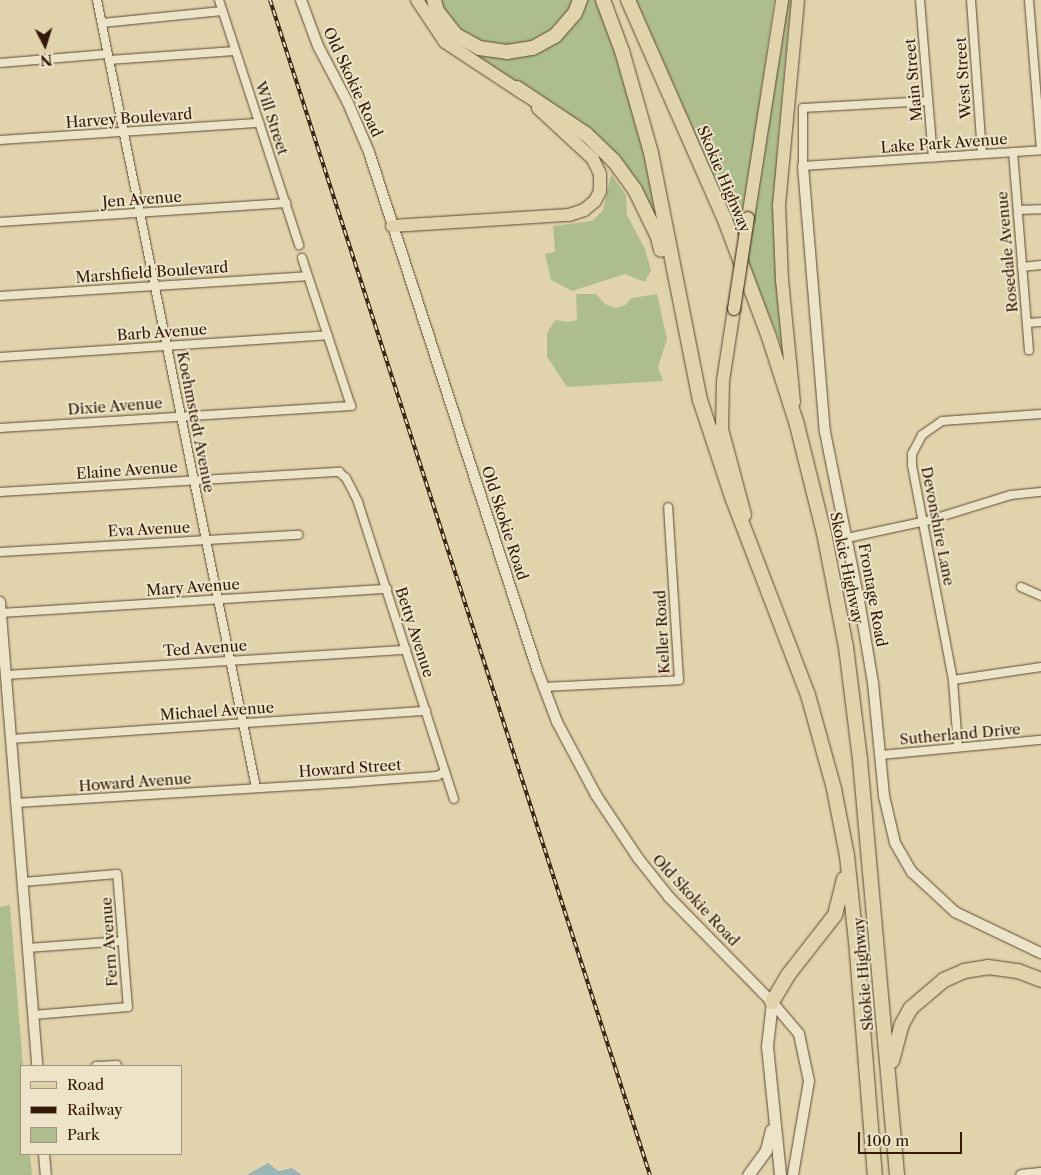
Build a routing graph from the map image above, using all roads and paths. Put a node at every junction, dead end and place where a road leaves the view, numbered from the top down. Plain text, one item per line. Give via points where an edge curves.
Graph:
1 (97, 0) edge
2 (219, 0) edge
3 (301, 0) edge
4 (417, 0) edge
5 (434, 0) edge
6 (580, 0) edge
7 (603, 0) edge
8 (628, 0) edge
9 (782, 0) edge
10 (798, 0) edge
11 (806, 0) edge
12 (920, 0) edge
13 (971, 0) edge
14 (1029, 0) edge
15 (222, 11) junction
16 (102, 24) junction
17 (235, 51) junction
18 (109, 57) junction
19 (0, 63) edge
20 (517, 88) junction
21 (789, 88) junction
22 (928, 101) junction
23 (259, 123) junction
24 (124, 132) junction
25 (0, 140) edge
26 (1041, 150) edge
27 (1013, 152) junction
28 (982, 154) junction
29 (933, 157) junction
30 (803, 166) junction
31 (286, 203) junction
32 (1041, 209) edge
33 (1018, 210) junction
34 (140, 213) junction
35 (0, 222) edge
36 (392, 226) junction
37 (299, 245) dead end
38 (302, 258) dead end
39 (1041, 265) edge
40 (1022, 266) junction
41 (306, 276) junction
42 (155, 286) junction
43 (0, 296) edge
44 (1041, 322) edge
45 (1027, 323) junction
46 (326, 335) junction
47 (167, 346) junction
48 (1029, 350) dead end
49 (0, 357) edge
50 (700, 400) junction
51 (1041, 414) edge
52 (181, 415) junction
53 (797, 425) junction
54 (0, 428) edge
55 (344, 476) joint
56 (194, 480) junction
57 (0, 492) edge
58 (1041, 492) edge
59 (668, 507) dead end
60 (923, 522) junction
61 (299, 535) dead end
62 (847, 538) junction
63 (206, 540) junction
64 (0, 552) edge
65 (765, 580) junction
66 (1021, 587) dead end
67 (387, 589) junction
68 (1041, 596) edge
69 (218, 600) junction
70 (0, 602) edge
71 (1, 613) edge
72 (406, 650) junction
73 (231, 661) junction
74 (1041, 668) edge
75 (6, 675) junction
76 (953, 680) junction
77 (543, 687) junction
78 (426, 711) junction
79 (243, 723) junction
80 (11, 739) junction
81 (1041, 740) edge
82 (958, 747) junction
83 (881, 755) junction
84 (445, 772) junction
85 (256, 788) junction
86 (834, 789) junction
87 (454, 799) dead end
88 (16, 803) junction
89 (23, 882) junction
90 (122, 941) junction
91 (28, 948) junction
92 (1041, 953) edge
93 (1041, 980) edge
94 (772, 1002) junction
95 (33, 1015) junction
96 (38, 1065) edge
97 (890, 1097) junction
98 (773, 1121) junction
99 (44, 1155) edge
100 (1041, 1174) edge
101 (46, 1175) edge
102 (748, 1175) edge
103 (780, 1175) edge
104 (793, 1175) edge
105 (875, 1175) edge
106 (897, 1175) edge
107 (1021, 1175) edge

1 - 16 street, Koehmstedt Avenue
2 - 15 street, Will Street
3 - 36 street, Old Skokie Road via 318,46 369,152
4 - 20 main road via 445,42
5 - 6 highway via 456,35 479,48 507,52 532,48 555,36 575,13
7 - 50 highway, Skokie Highway via 651,153
8 - 53 highway, Skokie Highway via 725,220 770,337
9 - 65 main road, bridge via 723,381 722,429 727,457
10 - 21 main road
11 - 21 main road via 797,62
12 - 22 street, Main Street
13 - 28 street, West Street
14 - 26 street
15 - 16 street
15 - 17 street, Will Street
16 - 18 street, Koehmstedt Avenue
17 - 18 street
17 - 23 street, Will Street
18 - 19 street
18 - 24 street, Koehmstedt Avenue
20 - 36 main road via 593,159 600,174 600,191 595,201 570,215
20 - 50 highway via 586,134 614,161 635,190 658,237 683,348
21 - 53 main road via 780,205 788,358
22 - 29 street, Main Street
22 - 30 street via 803,108
23 - 24 street, Harvey Boulevard
23 - 31 street, Will Street
24 - 25 street, Harvey Boulevard
24 - 34 street, Koehmstedt Avenue
26 - 27 street, Lake Park Avenue
27 - 28 street, Lake Park Avenue
27 - 33 street, Rosedale Avenue
28 - 29 street, Lake Park Avenue
29 - 30 street, Lake Park Avenue
30 - 62 street, Frontage Road via 826,432
31 - 34 street, Jen Avenue
31 - 37 street, Will Street
32 - 33 street
33 - 40 street, Rosedale Avenue
34 - 35 street, Jen Avenue
34 - 42 street, Koehmstedt Avenue
36 - 77 street, Old Skokie Road
38 - 41 street
39 - 40 street
40 - 45 street, Rosedale Avenue
41 - 42 street, Marshfield Boulevard
41 - 46 street
42 - 43 street, Marshfield Boulevard
42 - 47 street, Koehmstedt Avenue
44 - 45 street
45 - 48 street, Rosedale Avenue
46 - 47 street, Barb Avenue
46 - 52 street, Dixie Avenue via 351,406
47 - 49 street, Barb Avenue
47 - 52 street, Koehmstedt Avenue
50 - 65 highway, Skokie Highway via 732,497
51 - 60 street, Devonshire Lane via 942,421 927,430 918,442 912,465
52 - 54 street, Dixie Avenue
52 - 56 street, Koehmstedt Avenue
53 - 97 highway, Skokie Highway via 824,533 852,685
55 - 56 street, Elaine Avenue via 326,471
55 - 67 street, Betty Avenue via 358,502
56 - 57 street, Elaine Avenue
56 - 63 street, Koehmstedt Avenue
58 - 60 street via 1011,495
59 - 77 street, Keller Road via 679,680
60 - 62 street
60 - 76 street, Devonshire Lane
61 - 63 street, Eva Avenue
62 - 83 street, Frontage Road via 873,683
63 - 64 street, Eva Avenue
63 - 69 street, Koehmstedt Avenue
65 - 86 highway, Skokie Highway via 808,695
66 - 68 street
67 - 69 street, Mary Avenue
67 - 72 street, Betty Avenue
69 - 71 street, Mary Avenue
69 - 73 street, Koehmstedt Avenue
70 - 71 street
71 - 75 street
72 - 73 street, Ted Avenue
72 - 78 street, Betty Avenue
73 - 75 street, Ted Avenue
73 - 79 street, Koehmstedt Avenue
74 - 76 street
75 - 80 street
76 - 82 street, Devonshire Lane
77 - 94 street, Old Skokie Road via 577,762 638,858 670,897
78 - 79 street, Michael Avenue
78 - 84 street, Betty Avenue
79 - 80 street, Michael Avenue
79 - 85 street, Koehmstedt Avenue
80 - 88 street
81 - 82 street, Sutherland Drive
82 - 83 street, Sutherland Drive
83 - 92 street, Frontage Road via 889,823 900,854 912,872 955,912
84 - 85 street, Howard Street via 437,776
84 - 87 street, Betty Avenue
85 - 88 street, Howard Avenue
86 - 94 highway via 833,809 844,880 839,904 826,930 788,975
86 - 105 highway, Skokie Highway via 847,856
88 - 89 street
89 - 90 street, Fern Avenue via 117,874
89 - 91 street
90 - 91 street
90 - 95 street, Fern Avenue via 128,1007
91 - 95 street
93 - 97 highway via 1018,970 988,967 964,971 932,988 911,1008 902,1024 891,1066
94 - 98 main road via 767,1046
94 - 104 street, Old Skokie Road via 799,1034 808,1066 808,1092
95 - 96 street
97 - 106 highway, Skokie Highway
98 - 102 main road via 766,1150
98 - 103 main road
99 - 101 street
100 - 107 main road

